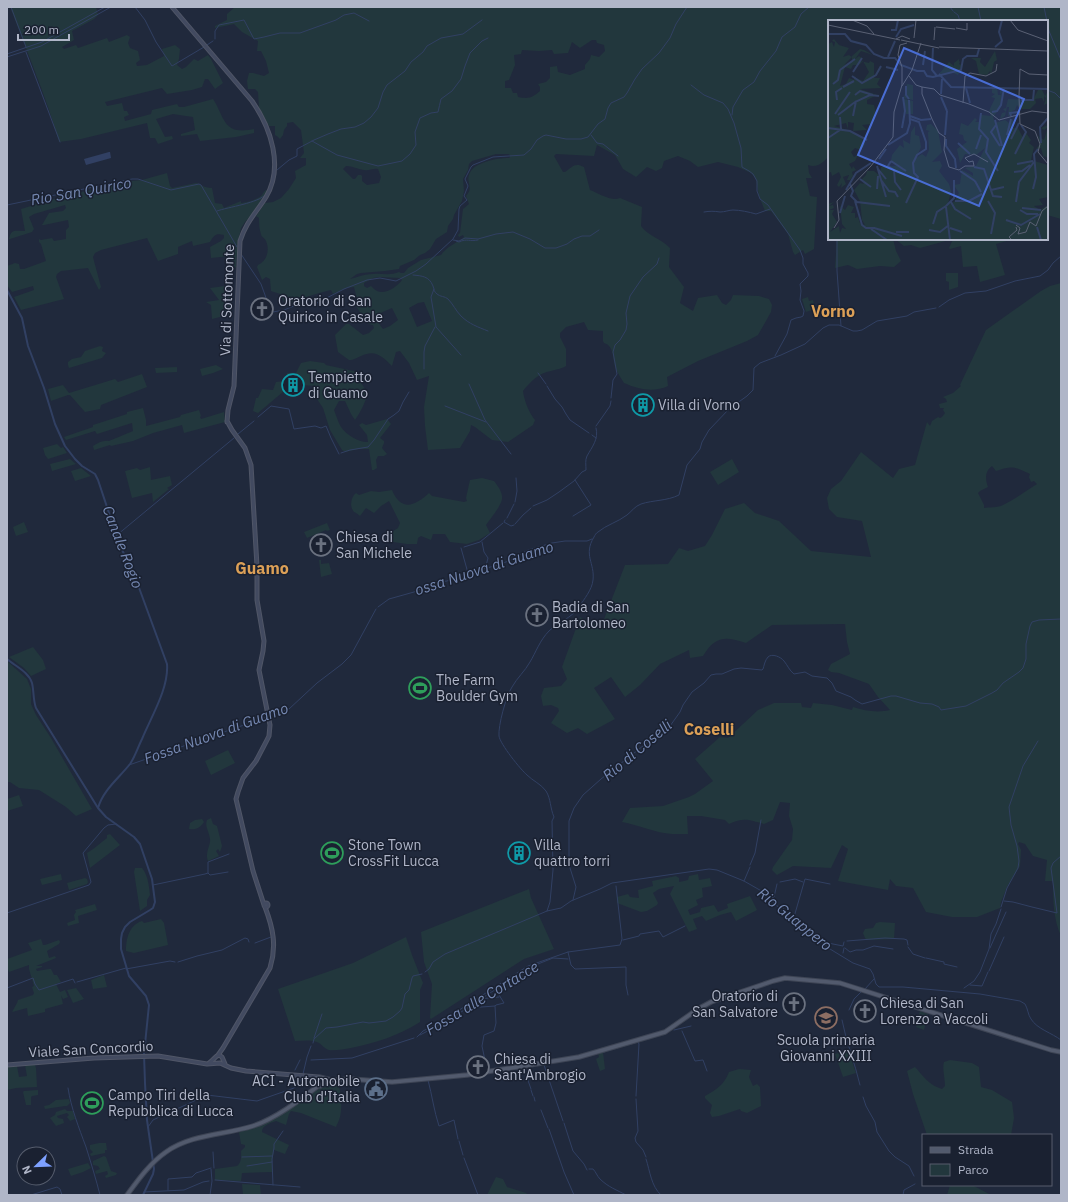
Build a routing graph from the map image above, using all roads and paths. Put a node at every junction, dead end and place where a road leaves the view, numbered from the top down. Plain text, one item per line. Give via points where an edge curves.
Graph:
1 (172, 7) edge
2 (223, 1048) junction
3 (1061, 1052) edge
4 (218, 1056) junction
5 (214, 1058) junction
6 (222, 1058) junction
7 (218, 1063) junction
8 (203, 1064) junction
9 (7, 1065) edge
10 (226, 1066) junction
11 (309, 1077) junction
12 (318, 1077) junction
13 (324, 1078) junction
14 (331, 1080) junction
15 (316, 1083) junction
16 (325, 1083) junction
17 (126, 1195) edge

1 - 2 main road, Via di Sottomonte via 255,106 266,126 273,148 274,167 272,185 247,224 240,241 234,386 227,421 246,450 253,479 257,600 264,642 259,673 270,725 269,736 256,761 242,778 236,799 253,871 266,906 274,941 272,961 266,974
2 - 4 main road, Via di Sottomonte
2 - 6 main road
3 - 14 main road via 843,984 785,978 707,1004 665,1032 579,1057 462,1075 392,1082
4 - 5 main road
4 - 6 main road
5 - 7 main road
5 - 8 main road
6 - 7 main road
6 - 10 main road
7 - 8 main road, Viale San Concordio
7 - 10 main road
8 - 9 main road, Viale San Concordio via 149,1056
10 - 11 main road via 246,1071
11 - 12 main road
11 - 15 main road
12 - 13 main road
12 - 15 main road
13 - 14 main road
13 - 16 main road
14 - 16 main road
15 - 16 main road via 322,1086
15 - 17 main road via 312,1091 262,1123 185,1142 169,1150 158,1158

